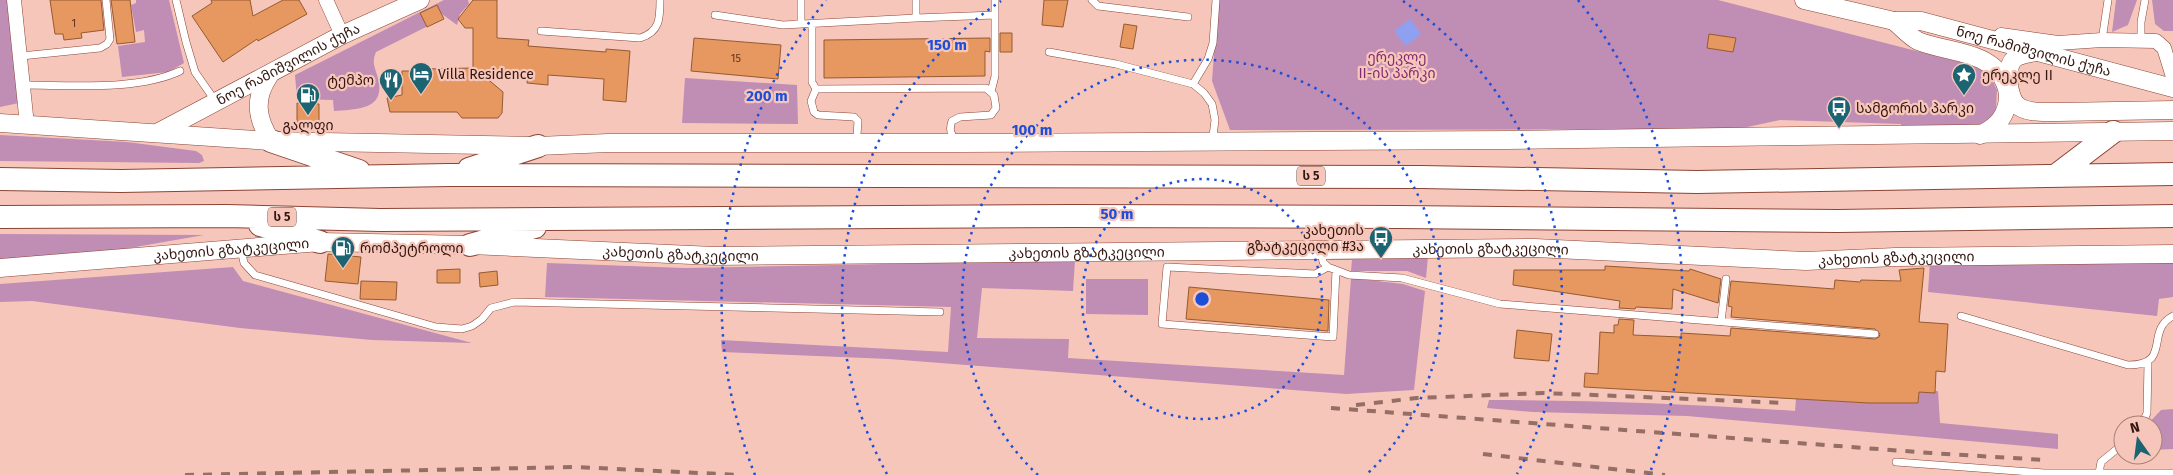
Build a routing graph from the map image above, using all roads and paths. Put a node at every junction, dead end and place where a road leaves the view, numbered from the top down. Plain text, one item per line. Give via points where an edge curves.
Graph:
1 (14, 0) edge
2 (106, 0) edge
3 (176, 0) edge
4 (326, 0) edge
5 (420, 0) edge
6 (660, 0) edge
7 (801, 0) edge
8 (916, 0) edge
9 (995, 0) edge
10 (1092, 0) edge
11 (1216, 0) edge
12 (1804, 0) edge
13 (2108, 0) edge
14 (2144, 0) edge
15 (715, 15) dead end
16 (995, 15) junction
17 (1188, 17) dead end
18 (916, 18) junction
19 (1894, 21) junction
20 (801, 24) junction
21 (812, 24) junction
22 (541, 31) dead end
23 (1967, 34) junction
24 (342, 36) junction
25 (2102, 40) junction
26 (2141, 41) junction
27 (1049, 52) dead end
28 (2037, 52) junction
29 (21, 56) junction
30 (180, 71) dead end
31 (269, 76) junction
32 (2173, 77) edge
33 (1193, 84) junction
34 (23, 85) junction
35 (2173, 88) edge
36 (816, 90) junction
37 (2008, 91) junction
38 (991, 92) junction
39 (216, 103) junction
40 (2173, 110) edge
41 (0, 123) edge
42 (27, 125) junction
43 (2173, 131) edge
44 (158, 132) junction
45 (2113, 132) junction
46 (1980, 135) junction
47 (271, 140) junction
48 (1208, 141) junction
49 (847, 143) junction
50 (959, 143) junction
51 (538, 146) junction
52 (2173, 174) edge
53 (449, 175) junction
54 (374, 176) junction
55 (2055, 176) junction
56 (0, 179) edge
57 (227, 216) junction
58 (2173, 216) edge
59 (0, 217) edge
60 (565, 220) junction
61 (320, 242) junction
62 (470, 245) junction
63 (241, 248) junction
64 (1322, 250) junction
65 (2173, 254) edge
66 (1328, 267) junction
67 (0, 268) edge
68 (1336, 270) junction
69 (1726, 279) dead end
70 (940, 312) dead end
71 (1961, 316) dead end
72 (2173, 316) edge
73 (1721, 322) junction
74 (1875, 334) dead end
75 (2148, 363) junction
76 (2146, 415) edge
77 (2113, 452) edge
78 (1896, 462) dead end
79 (2099, 473) junction
80 (2173, 473) edge

1 - 29 street
2 - 29 lane via 110,39 107,44 100,48
3 - 39 lane via 195,72
4 - 24 street
5 - 24 street, ნოე რამიშვილის ქუჩა
6 - 22 lane via 660,19 649,35 640,38
7 - 20 lane
8 - 18 lane
9 - 16 lane
10 - 17 lane via 1098,6
11 - 33 lane via 1213,43 1208,59
12 - 19 street, ნოე რამიშვილის ქუჩა
13 - 25 lane
14 - 26 lane
15 - 20 lane via 783,25
16 - 18 lane
16 - 38 lane via 995,76
18 - 21 lane
19 - 23 street, ნოე რამიშვილის ქუჩა via 1921,21
19 - 37 street, ნოე რამიშვილის ქუჩა via 1916,40 1986,61 2001,74
20 - 21 lane
21 - 36 lane via 812,82
23 - 25 street via 2058,43
23 - 28 street, ნოე რამიშვილის ქუჩა
24 - 31 street, ნოე რამიშვილის ქუჩა
25 - 26 street
26 - 32 street via 2156,41 2164,48
27 - 33 lane via 1116,64
28 - 35 street, ნოე რამიშვილის ქუჩა
28 - 37 street via 2014,59
29 - 34 street
30 - 34 lane via 147,82
31 - 39 street, ნოე რამიშვილის ქუჩა
31 - 47 street via 258,99 262,128
33 - 48 lane via 1212,104 1215,120 1213,136
34 - 42 street
36 - 38 lane via 986,88
36 - 49 lane via 811,101 818,115 854,116 858,121 857,135
37 - 40 street, ნოე რამიშვილის ქუჩა via 2016,104 2039,112
37 - 46 street via 2002,119 1994,128
38 - 50 lane via 996,108 991,115 960,117 952,121 952,136
39 - 44 street, ნოე რამიშვილის ქუჩა
41 - 42 street
42 - 44 street
43 - 45 street
44 - 47 street
45 - 46 street
45 - 55 highway
46 - 48 street
47 - 51 street
47 - 54 highway
48 - 50 street
49 - 50 street
49 - 51 street
51 - 53 highway
52 - 55 highway, ს 5
53 - 54 highway, ს 5
53 - 55 highway, ს 5 via 1422,177 1696,182
54 - 56 highway, ს 5 via 121,181
57 - 59 highway, კახეთის გზატკეცილი / ს 5
57 - 60 highway, კახეთის გზატკეცილი / ს 5
57 - 61 highway
58 - 60 highway, კახეთის გზატკეცილი / ს 5 via 1838,221 1399,217
60 - 62 highway
61 - 62 street, კახეთის გზატკეცილი
61 - 63 street, კახეთის გზატკეცილი
62 - 64 street, კახეთის გზატკეცილი via 714,256
63 - 67 street, კახეთის გზატკეცილი
63 - 70 lane via 244,263 255,275 436,327 462,329 472,326 491,308 514,302
64 - 65 street, კახეთის გზატკეცილი via 1535,248 1806,261
64 - 66 lane via 1323,262
66 - 68 lane
66 - 68 lane via 1315,274 1167,267 1162,324 1333,337
68 - 73 lane via 1349,275 1402,278 1500,304
69 - 73 lane
71 - 75 lane via 2128,365
72 - 75 lane via 2162,324 2157,351
73 - 74 lane
75 - 76 lane
77 - 79 lane via 2101,462
78 - 79 lane via 2044,473
79 - 80 lane

